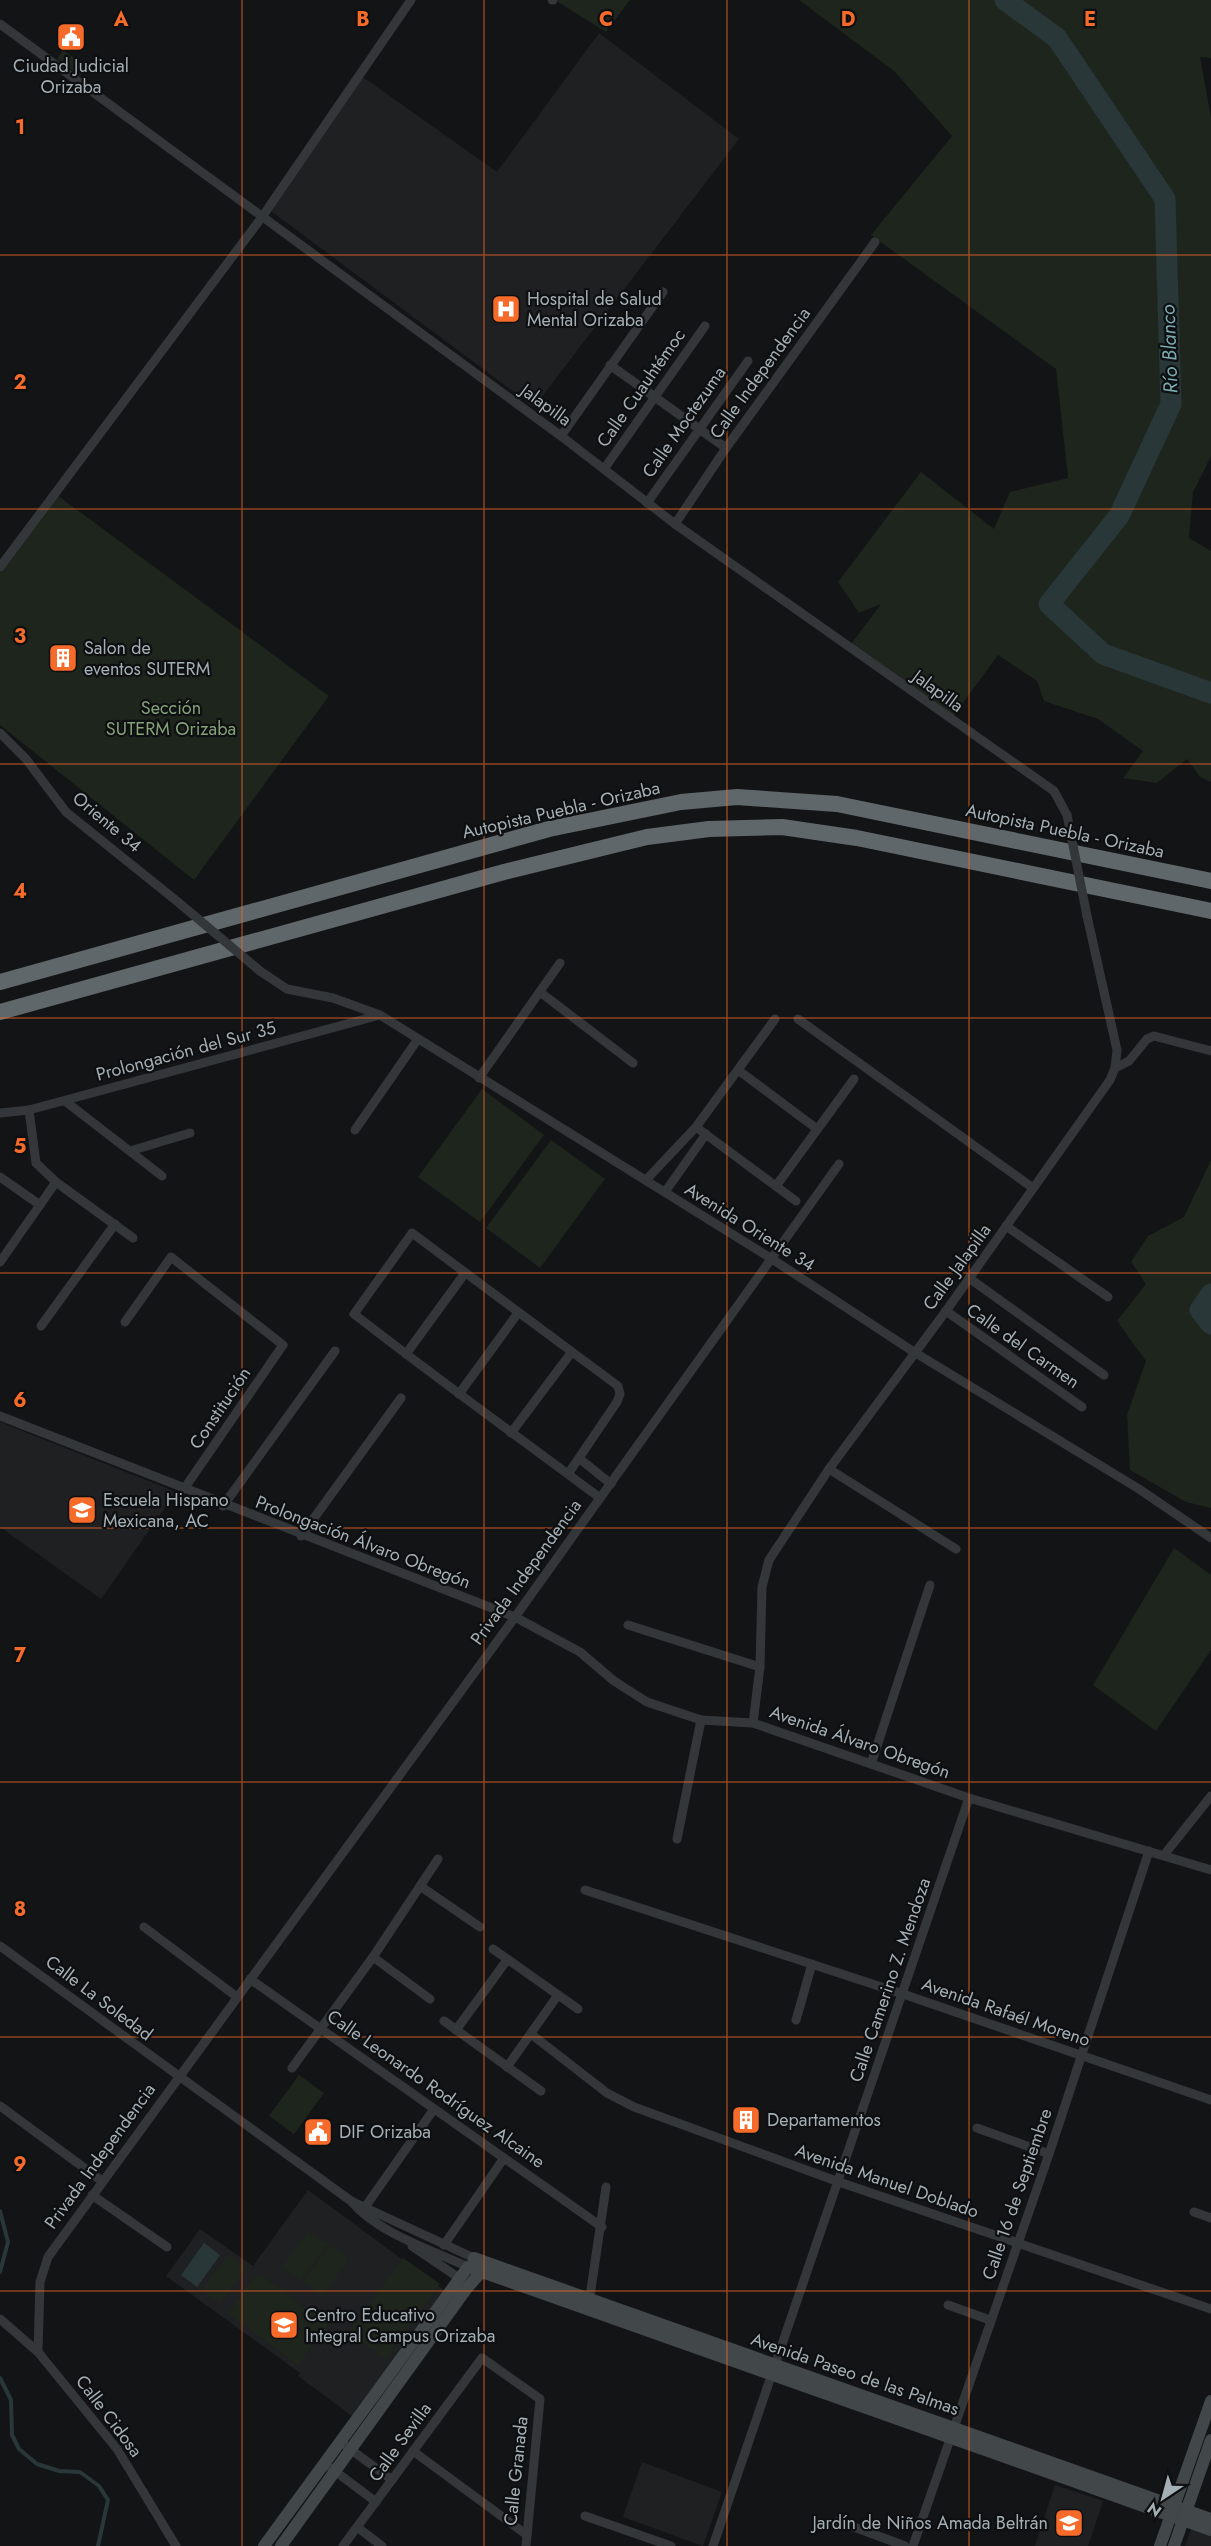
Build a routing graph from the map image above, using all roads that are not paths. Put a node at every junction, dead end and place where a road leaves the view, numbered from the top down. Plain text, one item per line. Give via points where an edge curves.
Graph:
1 (411, 0) edge
2 (0, 24) edge
3 (262, 218) junction
4 (875, 242) dead end
5 (663, 292) dead end
6 (705, 326) dead end
7 (748, 361) dead end
8 (610, 365) junction
9 (654, 396) junction
10 (699, 429) junction
11 (561, 436) junction
12 (726, 448) junction
13 (604, 469) junction
14 (647, 503) junction
15 (675, 524) junction
16 (0, 567) edge
17 (0, 733) edge
18 (1211, 881) edge
19 (1211, 911) edge
20 (560, 963) dead end
21 (260, 971) joint
22 (0, 982) edge
23 (540, 992) junction
24 (0, 1012) edge
25 (380, 1015) junction
26 (776, 1019) dead end
27 (798, 1019) dead end
28 (418, 1039) junction
29 (1211, 1051) edge
30 (633, 1063) dead end
31 (1115, 1068) junction
32 (738, 1070) junction
33 (479, 1078) junction
34 (854, 1078) dead end
35 (64, 1101) junction
36 (29, 1110) junction
37 (0, 1113) edge
38 (696, 1127) junction
39 (817, 1129) junction
40 (355, 1130) dead end
41 (190, 1133) dead end
42 (706, 1134) junction
43 (130, 1151) junction
44 (839, 1164) dead end
45 (162, 1176) dead end
46 (0, 1177) edge
47 (646, 1180) junction
48 (56, 1182) junction
49 (776, 1186) junction
50 (1033, 1188) junction
51 (665, 1192) junction
52 (796, 1201) dead end
53 (40, 1205) junction
54 (115, 1224) junction
55 (1006, 1226) junction
56 (133, 1238) dead end
57 (772, 1259) junction
58 (0, 1263) edge
59 (465, 1273) junction
60 (969, 1278) junction
61 (1108, 1297) dead end
62 (946, 1311) junction
63 (518, 1313) junction
64 (125, 1322) dead end
65 (41, 1326) dead end
66 (334, 1351) dead end
67 (914, 1352) junction
68 (571, 1353) junction
69 (406, 1354) junction
70 (1104, 1376) dead end
71 (459, 1394) junction
72 (401, 1398) dead end
73 (1082, 1407) dead end
74 (0, 1416) edge
75 (511, 1433) junction
76 (580, 1459) junction
77 (829, 1469) junction
78 (568, 1474) junction
79 (611, 1484) junction
80 (184, 1489) junction
81 (600, 1498) junction
82 (223, 1506) junction
83 (302, 1536) junction
84 (1211, 1538) edge
85 (956, 1549) dead end
86 (930, 1585) dead end
87 (515, 1617) junction
88 (628, 1625) dead end
89 (760, 1667) junction
90 (701, 1720) junction
91 (753, 1723) junction
92 (871, 1764) junction
93 (1211, 1796) edge
94 (969, 1798) junction
95 (677, 1839) dead end
96 (1149, 1851) junction
97 (1164, 1856) junction
98 (438, 1859) dead end
99 (1211, 1870) edge
100 (420, 1886) junction
101 (585, 1890) dead end
102 (144, 1926) dead end
103 (480, 1927) dead end
104 (0, 1946) edge
105 (493, 1949) dead end
106 (373, 1957) junction
107 (507, 1960) junction
108 (812, 1964) junction
109 (250, 1979) junction
110 (903, 1994) junction
111 (558, 1995) junction
112 (237, 1997) junction
113 (430, 1999) dead end
114 (578, 2009) dead end
115 (796, 2020) dead end
116 (444, 2021) dead end
117 (321, 2028) junction
118 (456, 2030) junction
119 (531, 2034) junction
120 (1081, 2055) junction
121 (507, 2067) junction
122 (292, 2068) dead end
123 (178, 2078) junction
124 (541, 2091) dead end
125 (1211, 2100) edge
126 (0, 2106) edge
127 (434, 2109) junction
128 (977, 2128) dead end
129 (1049, 2154) junction
130 (504, 2158) junction
131 (102, 2181) junction
132 (839, 2182) junction
133 (606, 2187) dead end
134 (92, 2195) junction
135 (363, 2210) junction
136 (1194, 2212) dead end
137 (1211, 2218) edge
138 (602, 2228) junction
139 (388, 2229) junction
140 (1018, 2243) junction
141 (444, 2245) junction
142 (167, 2247) dead end
143 (471, 2263) junction
144 (484, 2269) junction
145 (508, 2282) junction
146 (463, 2283) junction
147 (948, 2305) dead end
148 (588, 2306) junction
149 (1211, 2309) edge
150 (0, 2319) edge
151 (990, 2320) junction
152 (38, 2352) junction
153 (482, 2358) joint
154 (772, 2370) junction
155 (1211, 2401) edge
156 (952, 2433) junction
157 (1211, 2440) edge
158 (340, 2442) junction
159 (351, 2450) junction
160 (413, 2451) junction
161 (324, 2463) junction
162 (335, 2472) junction
163 (392, 2480) junction
164 (376, 2502) junction
165 (1178, 2513) junction
166 (585, 2516) dead end
167 (1211, 2519) edge
168 (838, 2521) dead end
169 (357, 2527) junction
170 (1211, 2530) edge
171 (527, 2535) junction
172 (176, 2546) edge
173 (264, 2546) edge
174 (281, 2546) edge
175 (343, 2546) edge
176 (382, 2546) edge
177 (526, 2546) edge
178 (671, 2546) edge
179 (713, 2546) edge
180 (905, 2546) edge
181 (913, 2546) edge
182 (1160, 2546) edge
183 (1174, 2546) edge

1 - 3 street
2 - 3 street, Jalapilla
3 - 11 street, Jalapilla
3 - 16 street
4 - 12 street, Calle Independencia
5 - 8 street
6 - 9 street, Calle Cuauhtémoc
7 - 10 street, Calle Moctezuma
8 - 9 street
8 - 11 street
9 - 10 street
9 - 13 street, Calle Cuauhtémoc
10 - 12 street
10 - 14 street, Calle Moctezuma
11 - 13 street, Jalapilla
12 - 15 street, Calle Independencia
13 - 14 street, Jalapilla
14 - 15 street, Jalapilla
15 - 31 street, Jalapilla, bridge via 1054,791 1067,815 1117,1050
17 - 21 street, Oriente 34, bridge via 26,759 66,812
18 - 22 highway, Autopista Puebla - Orizaba via 837,804 737,798 681,802 549,829
19 - 24 highway via 857,838 782,827 709,829 647,837 504,872
20 - 23 street
21 - 25 street, Avenida Oriente 34 via 287,989 333,998
23 - 30 street
23 - 33 street
25 - 28 street, Avenida Oriente 34
25 - 35 street, Prolongación del Sur 35
26 - 32 street
27 - 50 street
28 - 33 street, Avenida Oriente 34
28 - 40 street
29 - 31 street via 1154,1036 1129,1061
31 - 50 street, Calle Jalapilla
32 - 38 street
32 - 39 street
33 - 47 street, Avenida Oriente 34
34 - 39 street
35 - 36 street, Prolongación del Sur 35
35 - 43 street
36 - 37 street, Prolongación del Sur 35
36 - 48 street via 36,1164
38 - 42 street
38 - 47 street
39 - 49 street
41 - 43 street
42 - 49 street
42 - 51 street
43 - 45 street
44 - 57 street, Privada Independencia
46 - 53 street
47 - 51 street, Avenida Oriente 34
48 - 53 street
48 - 54 street
49 - 52 street
50 - 55 street, Calle Jalapilla
51 - 57 street, Avenida Oriente 34
53 - 58 street
54 - 56 street
54 - 65 street
55 - 60 street, Calle Jalapilla
55 - 61 street
57 - 67 street, Avenida Oriente 34
57 - 79 street, Privada Independencia
59 - 63 street
59 - 69 street
59 - 69 street via 412,1233 354,1314
60 - 62 street, Calle Jalapilla
60 - 70 street
62 - 67 street, Calle Jalapilla
62 - 73 street, Calle del Carmen
63 - 68 street
63 - 71 street
64 - 80 street, Constitución via 171,1257 283,1345
66 - 82 street
67 - 77 street, Calle Jalapilla
67 - 84 street, Avenida Oriente 34 via 1139,1489
68 - 75 street
68 - 76 street via 618,1386 620,1394
69 - 71 street
71 - 75 street
72 - 83 street
74 - 80 street, Prolongación Álvaro Obregón
75 - 78 street
76 - 78 street
76 - 79 street
77 - 85 street
77 - 89 street, Calle Jalapilla via 764,1570
78 - 81 street
79 - 81 street, Privada Independencia
80 - 82 street, Prolongación Álvaro Obregón
81 - 87 street, Privada Independencia
82 - 83 street, Prolongación Álvaro Obregón
83 - 87 street, Prolongación Álvaro Obregón
86 - 92 street
87 - 90 street, Avenida Álvaro Obregón via 580,1653 633,1695
87 - 109 street, Privada Independencia
88 - 89 street
89 - 91 street, Calle Jalapilla
90 - 91 street, Avenida Álvaro Obregón
90 - 95 street
91 - 92 street, Avenida Álvaro Obregón
92 - 94 street, Avenida Álvaro Obregón
93 - 97 street
94 - 96 street, Avenida Álvaro Obregón
94 - 110 street, Calle Camerino Z. Mendoza
96 - 97 street, Avenida Álvaro Obregón
96 - 120 street, Calle 16 de Septiembre
97 - 99 street, Avenida Álvaro Obregón
98 - 100 street
100 - 103 street
100 - 106 street
101 - 108 street, Avenida Rafaél Moreno
102 - 112 street
104 - 123 street, Calle La Soledad
105 - 107 street
106 - 113 street
106 - 117 street
107 - 111 street
107 - 118 street
108 - 110 street, Avenida Rafaél Moreno
108 - 115 street
109 - 112 street, Privada Independencia
109 - 117 street, Calle Leonardo Rodríguez Alcaine
110 - 120 street, Avenida Rafaél Moreno
110 - 132 street, Calle Camerino Z. Mendoza
111 - 114 street
111 - 119 street
112 - 123 street, Privada Independencia
116 - 118 street
117 - 122 street
117 - 127 street, Calle Leonardo Rodríguez Alcaine
118 - 121 street
119 - 121 street
119 - 132 street, Avenida Manuel Doblado via 622,2101
120 - 125 street, Avenida Rafaél Moreno
120 - 129 street, Calle 16 de Septiembre
121 - 124 street
123 - 131 street, Privada Independencia
123 - 135 street, Avenida Paseo de las Palmas
126 - 131 street
127 - 130 street, Calle Leonardo Rodríguez Alcaine
127 - 135 street
128 - 129 street
129 - 140 street, Calle 16 de Septiembre
130 - 138 street, Calle Leonardo Rodríguez Alcaine
130 - 141 street
131 - 134 street, Privada Independencia
132 - 140 street, Avenida Manuel Doblado
132 - 154 street, Calle Camerino Z. Mendoza
133 - 138 street
134 - 142 street
134 - 152 street, Privada Independencia via 43,2267
135 - 139 street, Avenida Paseo de las Palmas
135 - 141 street, Avenida Paseo de las Palmas
136 - 137 street
138 - 148 street
139 - 143 street, Avenida Paseo de las Palmas
139 - 146 street, Avenida Paseo de las Palmas
140 - 149 street, Avenida Manuel Doblado
140 - 151 street, Calle 16 de Septiembre
141 - 143 street, Avenida Paseo de las Palmas
143 - 144 street, Avenida Paseo de las Palmas
143 - 146 street
144 - 145 street, Avenida Paseo de las Palmas
144 - 146 street
144 - 148 street, Avenida Paseo de las Palmas
145 - 146 street, Avenida Paseo de las Palmas
145 - 148 street, Avenida Paseo de las Palmas
146 - 158 street
146 - 159 street
147 - 151 street
148 - 154 street, Avenida Paseo de las Palmas
150 - 152 street, Calle Cidosa
151 - 156 street, Calle 16 de Septiembre
152 - 172 street, Calle Cidosa via 117,2449
153 - 160 street, Calle Sevilla
153 - 171 street, Calle Granada via 540,2399
154 - 156 street, Avenida Paseo de las Palmas
154 - 179 street, Calle Camerino Z. Mendoza
155 - 165 street
156 - 165 street, Avenida Paseo de las Palmas
156 - 181 street, Calle 16 de Septiembre
157 - 165 street
158 - 159 street
158 - 161 street
159 - 162 street
159 - 163 street
160 - 163 street, Calle Sevilla
160 - 171 street
161 - 162 street
161 - 173 street
162 - 164 street
162 - 174 street
163 - 164 street, Calle Sevilla
164 - 169 street, Calle Sevilla
165 - 167 street, Avenida Paseo de las Palmas
165 - 170 street, Avenida Paseo de las Palmas
165 - 182 street
165 - 183 street
166 - 178 street
168 - 180 street
169 - 175 street, Calle Sevilla
169 - 176 street
171 - 177 street, Calle Granada

